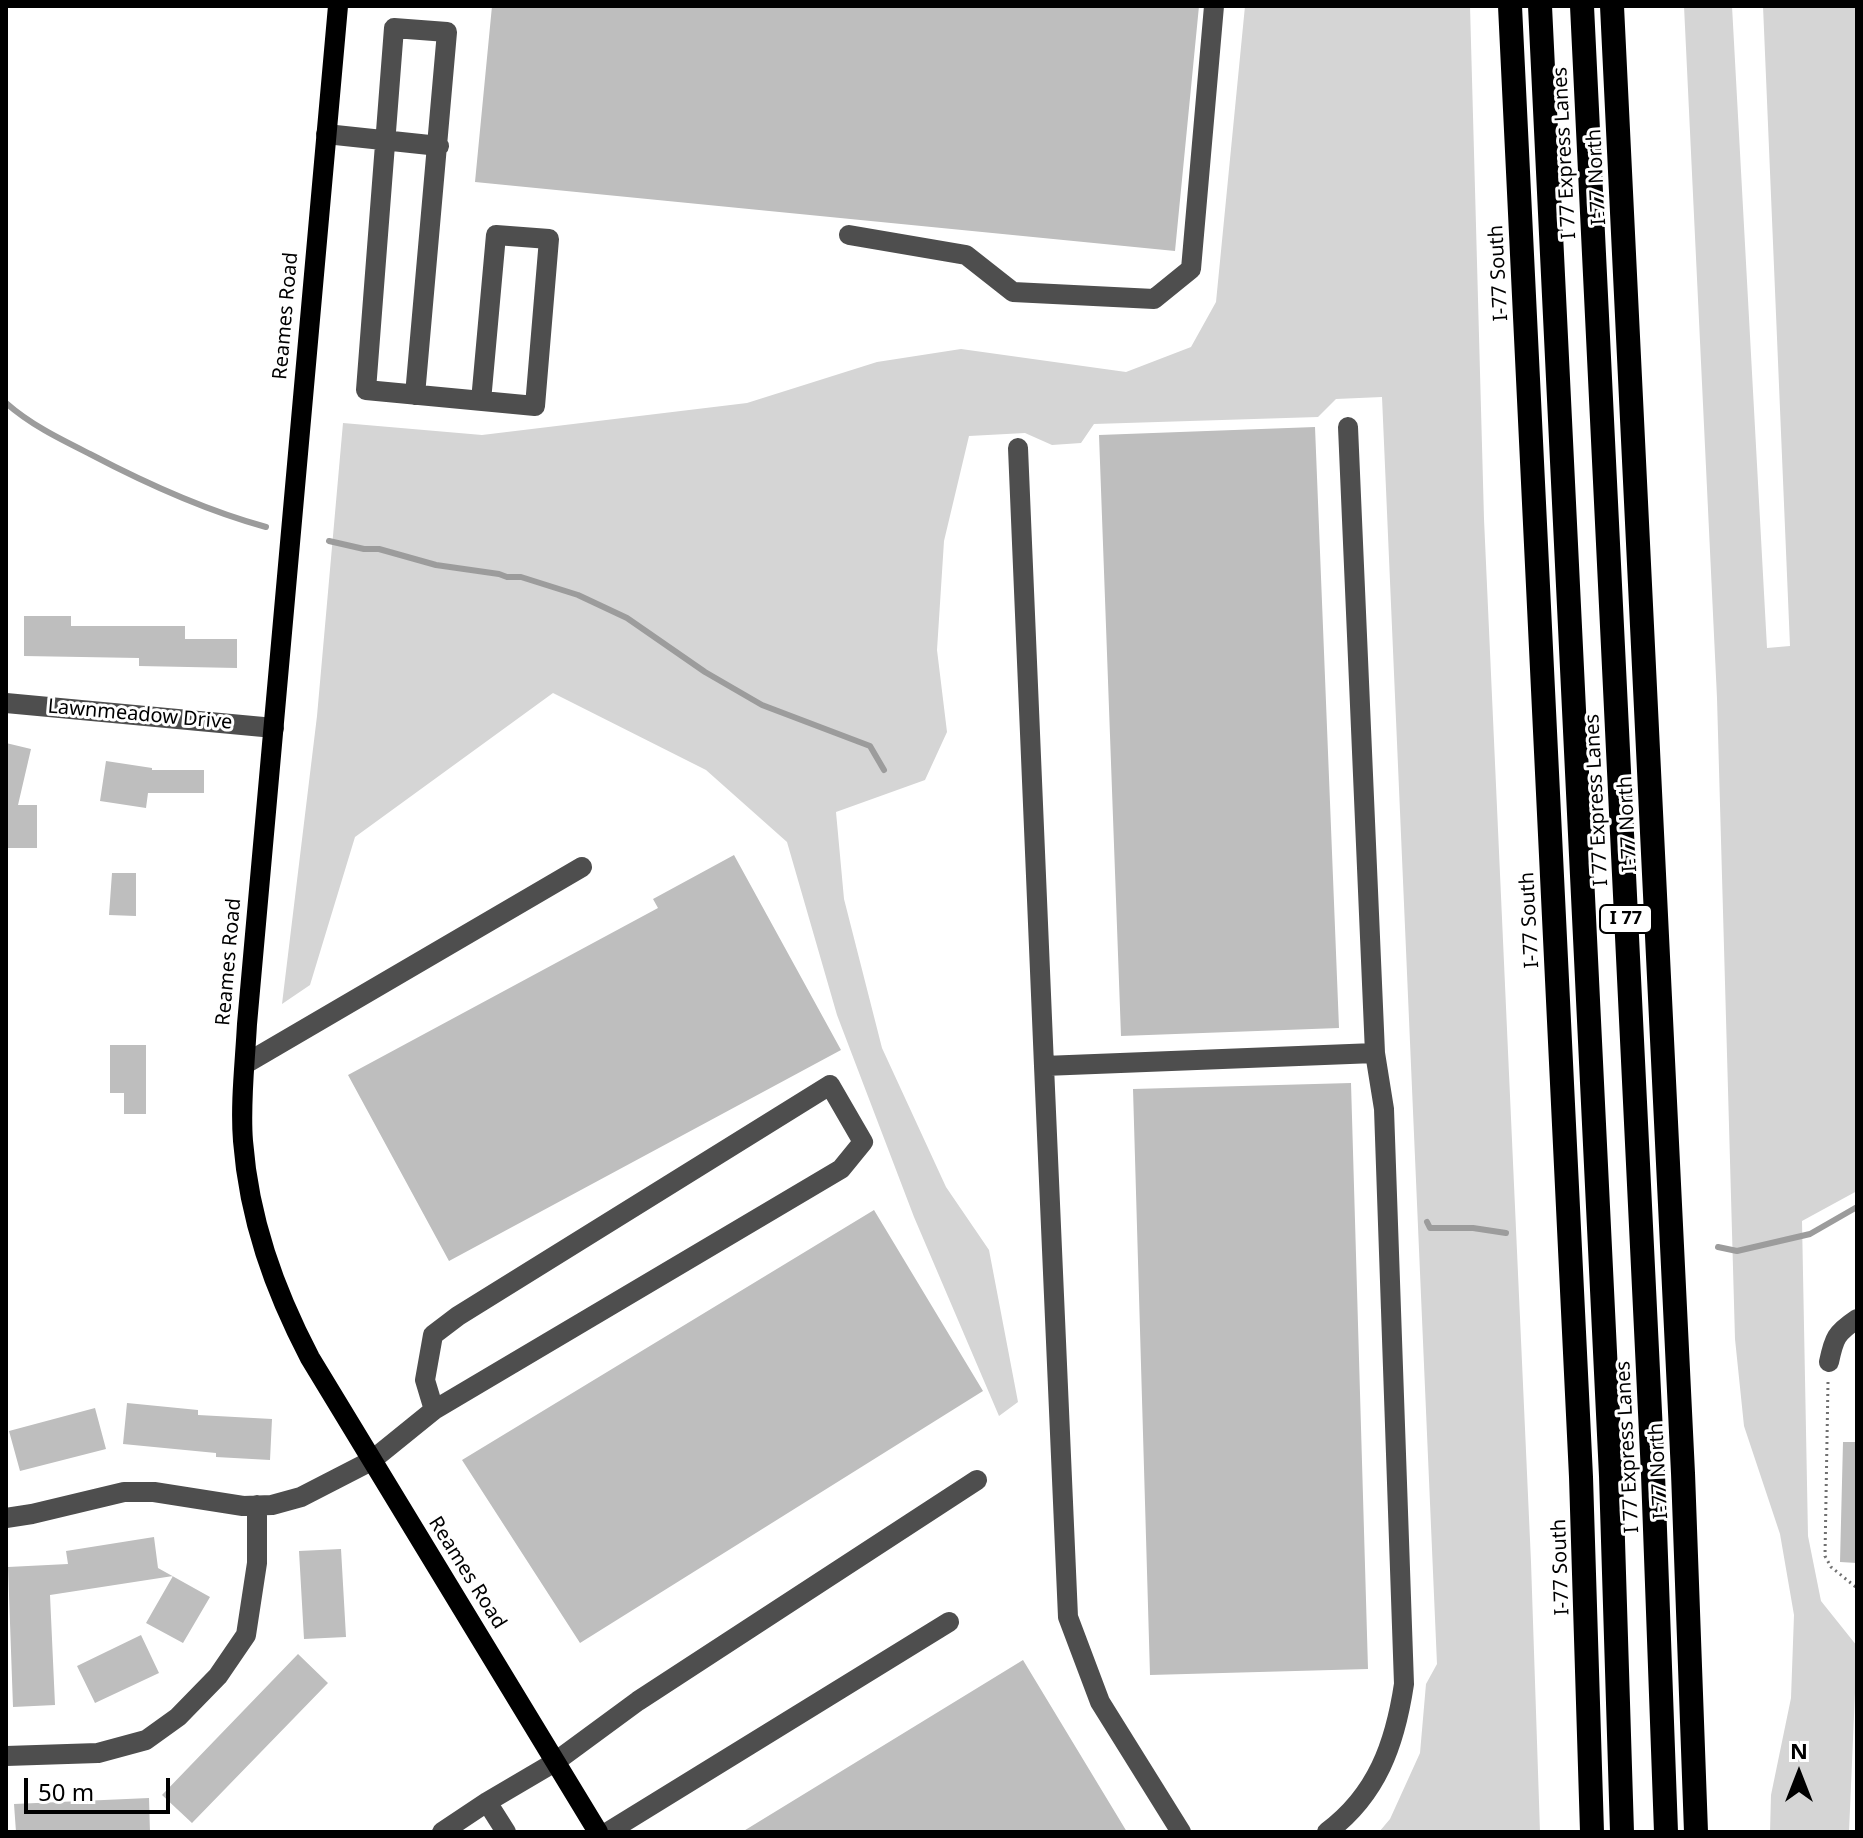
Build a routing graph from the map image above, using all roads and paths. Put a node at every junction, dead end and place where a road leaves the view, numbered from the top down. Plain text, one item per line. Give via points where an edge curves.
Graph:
1 (338, 6) edge
2 (1214, 6) edge
3 (1510, 6) edge
4 (1540, 6) edge
5 (1582, 6) edge
6 (1612, 6) edge
7 (326, 134) junction
8 (386, 140) junction
9 (439, 146) junction
10 (849, 235) dead end
11 (415, 395) junction
12 (481, 401) junction
13 (1348, 427) dead end
14 (1018, 448) dead end
15 (6, 703) edge
16 (274, 728) junction
17 (582, 867) dead end
18 (1375, 1053) junction
19 (245, 1064) junction
20 (1044, 1066) junction
21 (1857, 1319) edge
22 (1829, 1362) joint
23 (434, 1410) junction
24 (371, 1461) junction
25 (977, 1480) dead end
26 (257, 1505) junction
27 (6, 1518) edge
28 (1857, 1588) edge
29 (949, 1622) dead end
30 (6, 1756) edge
31 (555, 1762) junction
32 (487, 1802) junction
33 (442, 1832) edge
34 (506, 1832) edge
35 (598, 1832) edge
36 (608, 1832) edge
37 (1181, 1832) edge
38 (1327, 1832) edge
39 (1592, 1832) edge
40 (1622, 1832) edge
41 (1666, 1832) edge
42 (1696, 1832) edge

1 - 7 main road, Reames Road
2 - 10 street via 1191,269 1154,299 1013,292 966,255
3 - 39 highway, I-77 South via 1581,1477
4 - 40 highway, I 77 Express Lanes / I 77 via 1611,1476
5 - 41 highway, I 77 Express Lanes / I 77
6 - 42 highway, I-77 North / I 77
7 - 8 street
7 - 16 main road, Reames Road
8 - 9 street
8 - 9 street via 394,28 447,32
8 - 11 street via 366,390
9 - 11 street
11 - 12 street
12 - 12 street via 535,406 549,239 496,235
13 - 18 street
14 - 20 street
15 - 16 street, Lawnmeadow Drive
16 - 19 main road, Reames Road
17 - 19 street
18 - 20 street
18 - 38 street via 1384,1109 1404,1684 1399,1721 1382,1770 1346,1818
19 - 24 main road, Reames Road via 243,1143 267,1265 285,1311
20 - 37 street via 1068,1617 1100,1702
21 - 22 street via 1840,1330
22 - 28 path via 1825,1556
23 - 23 street via 841,1169 863,1142 830,1085 433,1335 425,1380
23 - 24 street
24 - 26 street via 301,1497
24 - 31 main road, Reames Road
25 - 31 street via 638,1701
26 - 27 street via 124,1492
26 - 30 street via 257,1563 246,1635 218,1676 178,1717 146,1740 98,1753
29 - 36 street
31 - 32 street
31 - 35 main road, Reames Road
32 - 33 street
32 - 34 street

